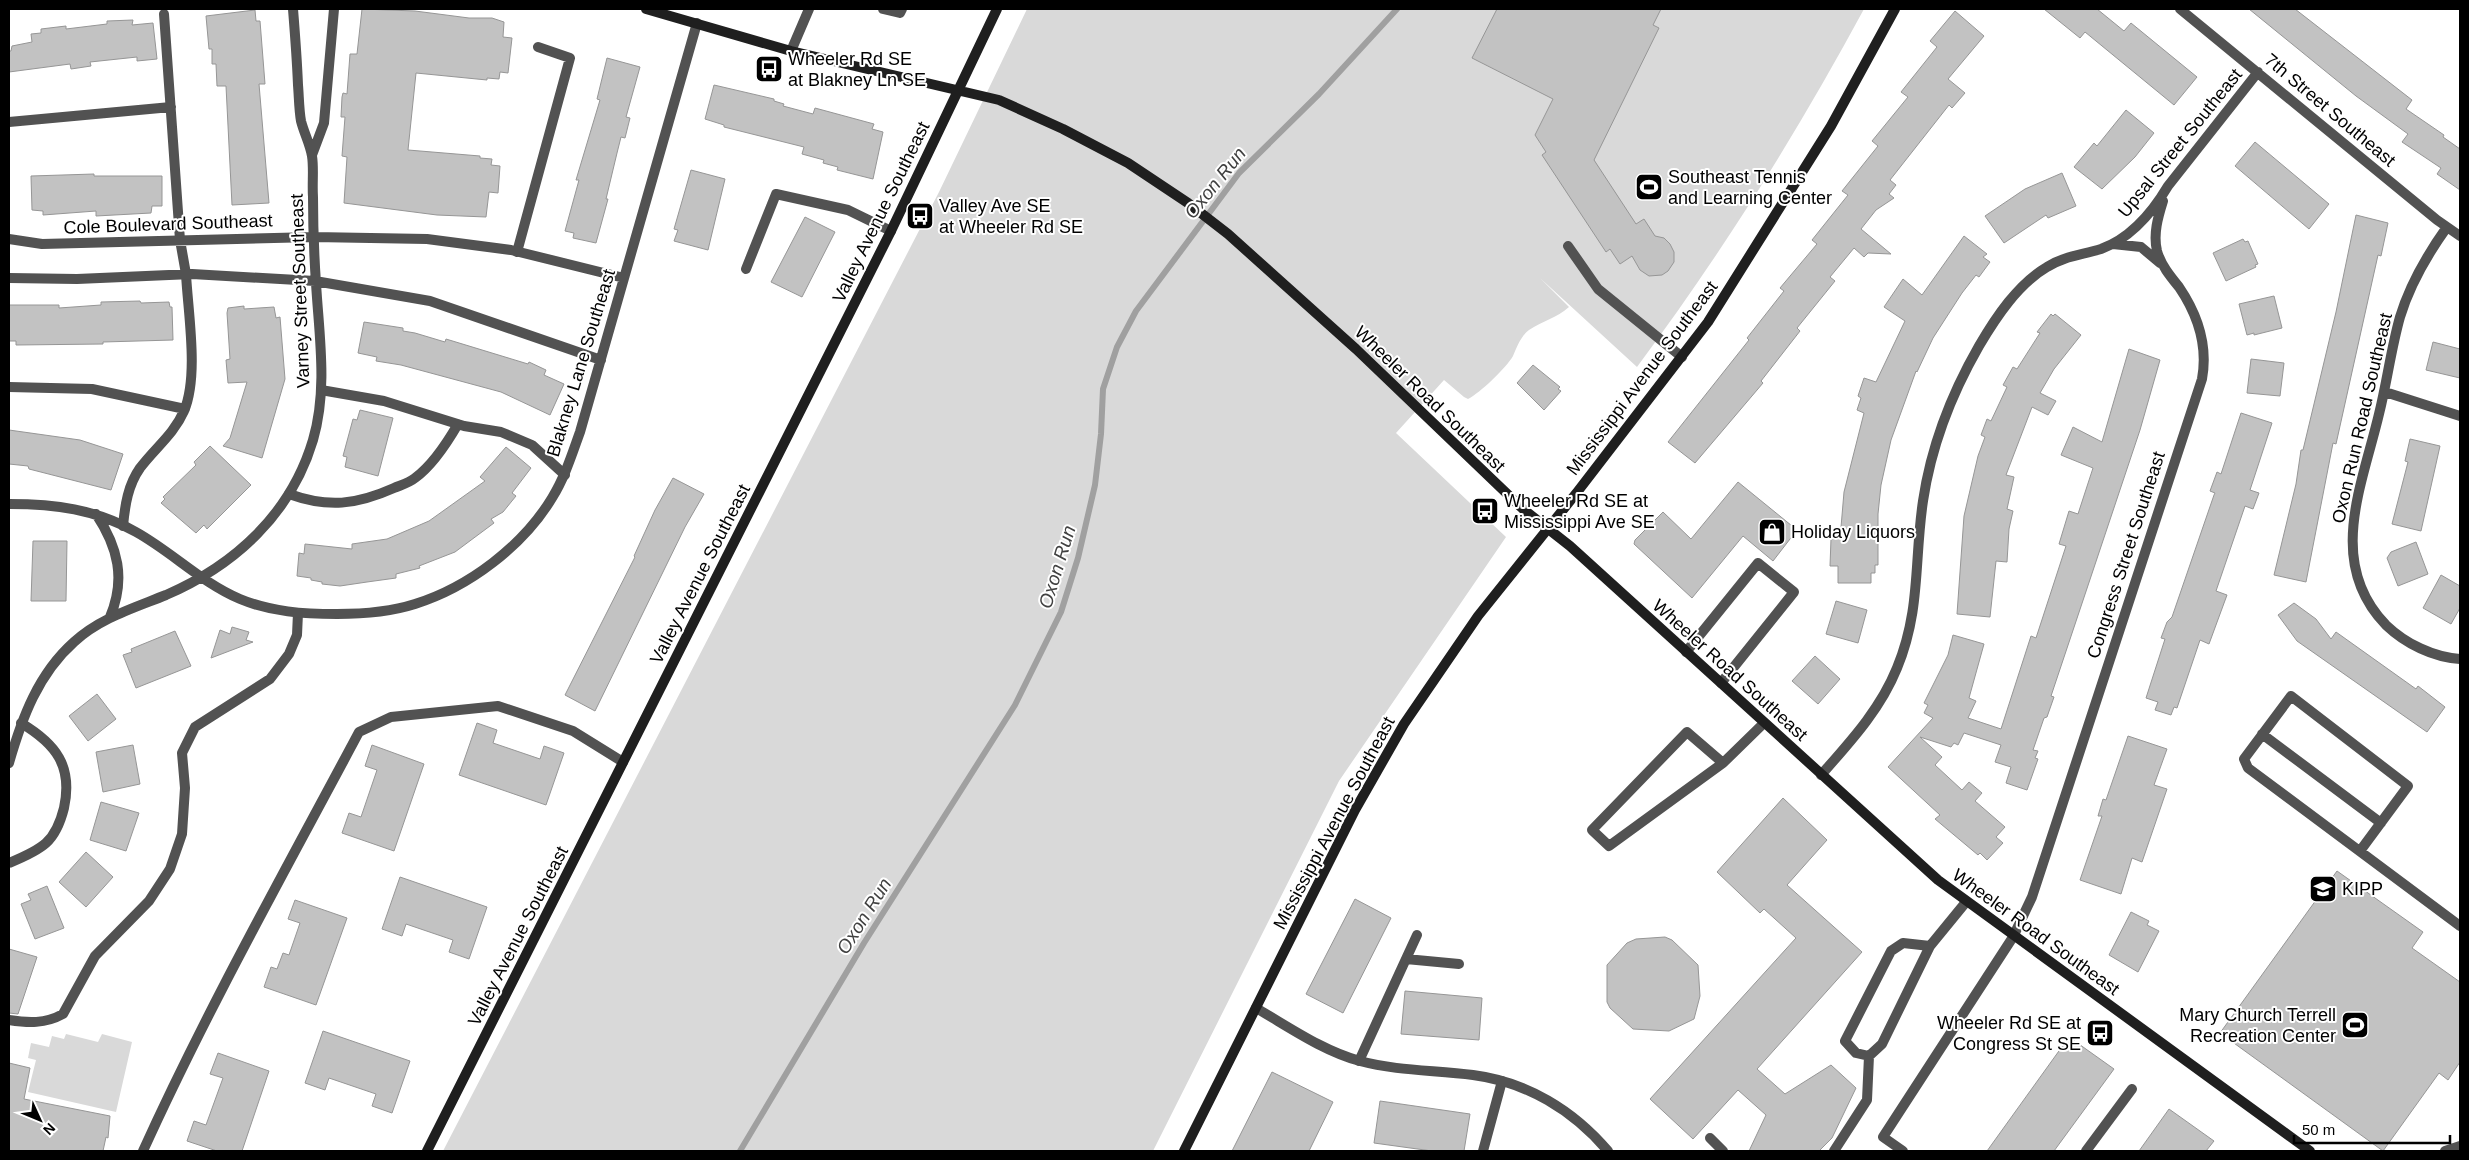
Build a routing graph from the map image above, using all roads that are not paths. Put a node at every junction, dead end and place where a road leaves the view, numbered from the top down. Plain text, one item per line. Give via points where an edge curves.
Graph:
1 (293, 9) edge
2 (334, 9) edge
3 (646, 9) edge
4 (809, 9) edge
5 (884, 9) edge
6 (902, 9) edge
7 (997, 9) edge
8 (1895, 9) edge
9 (2180, 9) edge
10 (164, 14) dead end
11 (697, 23) junction
12 (538, 47) dead end
13 (791, 51) junction
14 (2258, 72) junction
15 (958, 92) junction
16 (171, 107) junction
17 (9, 122) edge
18 (312, 155) junction
19 (2168, 186) junction
20 (2447, 227) junction
21 (891, 231) junction
22 (2460, 236) edge
23 (314, 237) junction
24 (9, 239) edge
25 (180, 240) junction
26 (2112, 244) junction
27 (1568, 246) dead end
28 (517, 252) junction
29 (746, 269) dead end
30 (2165, 270) junction
31 (186, 274) junction
32 (9, 278) edge
33 (624, 278) junction
34 (315, 281) junction
35 (1682, 357) junction
36 (600, 360) junction
37 (9, 387) edge
38 (321, 390) junction
39 (2384, 392) junction
40 (185, 409) junction
41 (2460, 416) edge
42 (458, 424) junction
43 (564, 475) junction
44 (289, 494) junction
45 (9, 504) edge
46 (95, 513) junction
47 (123, 526) junction
48 (1547, 528) junction
49 (203, 577) junction
50 (298, 613) junction
51 (110, 617) junction
52 (1686, 652) junction
53 (2460, 659) edge
54 (1720, 683) junction
55 (20, 723) junction
56 (1764, 723) junction
57 (2262, 734) junction
58 (623, 762) junction
59 (9, 763) edge
60 (1723, 763) junction
61 (1821, 775) junction
62 (2381, 822) junction
63 (2360, 851) junction
64 (9, 863) edge
65 (1966, 902) junction
66 (2460, 926) edge
67 (1417, 935) dead end
68 (2013, 937) junction
69 (1930, 946) junction
70 (1406, 959) junction
71 (1459, 964) dead end
72 (1256, 1008) junction
73 (9, 1020) edge
74 (1869, 1056) junction
75 (1359, 1061) junction
76 (1502, 1081) junction
77 (2132, 1089) dead end
78 (1710, 1138) dead end
79 (2460, 1146) edge
80 (143, 1151) edge
81 (427, 1151) edge
82 (1184, 1151) edge
83 (1483, 1151) edge
84 (1608, 1151) edge
85 (1723, 1151) edge
86 (1834, 1151) edge
87 (1904, 1151) edge
88 (2086, 1151) edge
89 (2310, 1151) edge
90 (2445, 1151) edge

1 - 18 street, Varney Street Southeast via 301,120
2 - 18 street, Varney Street Southeast via 324,123
3 - 11 main road, Wheeler Road Southeast
4 - 13 street
5 - 6 street via 900,14
7 - 15 main road, Valley Avenue Southeast
8 - 35 main road, Mississippi Avenue Southeast via 1802,173
9 - 14 street, 7th Street Southeast
10 - 16 street
11 - 13 main road, Wheeler Road Southeast
11 - 33 street, Blakney Lane Southeast
12 - 28 street via 570,58
13 - 15 main road, Wheeler Road Southeast
14 - 19 street, Upsal Street Southeast
14 - 20 street, 7th Street Southeast
15 - 21 main road, Valley Avenue Southeast
15 - 48 main road, Wheeler Road Southeast via 999,100 1042,118 1128,163 1188,203 1356,349 1502,490
16 - 17 street
16 - 25 street
18 - 23 street, Varney Street Southeast
19 - 26 street, Upsal Street Southeast via 2138,226
19 - 30 street, Congress Street Southeast via 2156,232
20 - 22 street, 7th Street Southeast
20 - 39 street, Oxon Run Road Southeast via 2425,259 2407,298
21 - 29 street via 848,210 776,194
21 - 58 main road, Valley Avenue Southeast
23 - 25 street, Cole Boulevard Southeast
23 - 28 street, Cole Boulevard Southeast via 427,239
23 - 34 street, Varney Street Southeast
24 - 25 street, Cole Boulevard Southeast via 42,244
25 - 31 street
26 - 30 street via 2141,247
26 - 61 street, Upsal Street Southeast via 2063,259 2037,273 2008,303 1980,346 1952,400 1932,461 1921,518 1914,608 1903,652 1871,715
27 - 35 street via 1598,288
28 - 33 street, Cole Boulevard Southeast
30 - 68 street, Congress Street Southeast via 2184,296 2200,327 2204,357 2202,379 2032,897
31 - 32 street via 77,279
31 - 34 street
31 - 40 street via 192,386
33 - 36 street, Blakney Lane Southeast
34 - 36 street via 430,301
34 - 38 street, Varney Street Southeast
35 - 48 main road, Mississippi Avenue Southeast
36 - 43 street, Blakney Lane Southeast
37 - 40 street via 92,389
38 - 42 street via 384,401
38 - 44 street, Varney Street Southeast via 313,439
39 - 41 street
39 - 53 street, Oxon Run Road Southeast via 2352,532 2356,572 2371,605 2398,635 2430,653
40 - 47 street via 178,425 134,479 126,500
42 - 43 street via 501,432 532,445
42 - 44 street via 446,445 415,479 374,498 334,504 313,502
43 - 50 street, Blakney Lane Southeast via 552,499 516,543 466,582 406,606 361,614
44 - 49 street, Varney Street Southeast via 254,538 229,561
45 - 46 street, Blakney Lane Southeast via 44,504
46 - 47 street, Blakney Lane Southeast
46 - 51 street via 115,547 119,582
47 - 49 street, Blakney Lane Southeast
48 - 52 main road, Wheeler Road Southeast
48 - 72 main road, Mississippi Avenue Southeast via 1458,643 1385,756
49 - 50 street, Blakney Lane Southeast via 239,599
49 - 51 street, Varney Street Southeast
50 - 73 street via 297,635 292,647 270,678 195,727 182,752 185,788 182,834 170,869 149,900 94,956 62,1014 34,1023
51 - 55 street, Varney Street Southeast via 61,654 46,673
52 - 54 main road, Wheeler Road Southeast
52 - 54 street via 1758,563 1794,592
54 - 56 main road, Wheeler Road Southeast
55 - 59 street, Varney Street Southeast
55 - 64 street via 46,739 63,764 68,789 61,822 47,842
56 - 60 street
56 - 61 main road, Wheeler Road Southeast
57 - 62 street
57 - 62 street via 2291,696 2408,786
57 - 63 street via 2244,760 2248,768
58 - 80 street via 573,731 498,706 391,717 359,732 228,979
58 - 81 main road, Valley Avenue Southeast
60 - 60 street via 1609,846 1592,830 1687,732
61 - 65 main road, Wheeler Road Southeast via 1915,861
62 - 63 street
63 - 66 street
65 - 68 main road, Wheeler Road Southeast
65 - 69 street
67 - 70 street
68 - 87 street, Congress Street Southeast via 1883,1137
68 - 89 main road, Wheeler Road Southeast
69 - 74 street via 1882,1044
69 - 74 street via 1903,944 1890,951 1845,1041 1856,1053
70 - 71 street
70 - 75 street
72 - 75 street via 1330,1050
72 - 82 main road, Mississippi Avenue Southeast
74 - 86 street via 1867,1100
75 - 76 street
76 - 83 street
76 - 84 street via 1531,1091 1560,1108
77 - 88 street
78 - 85 street
79 - 90 street

